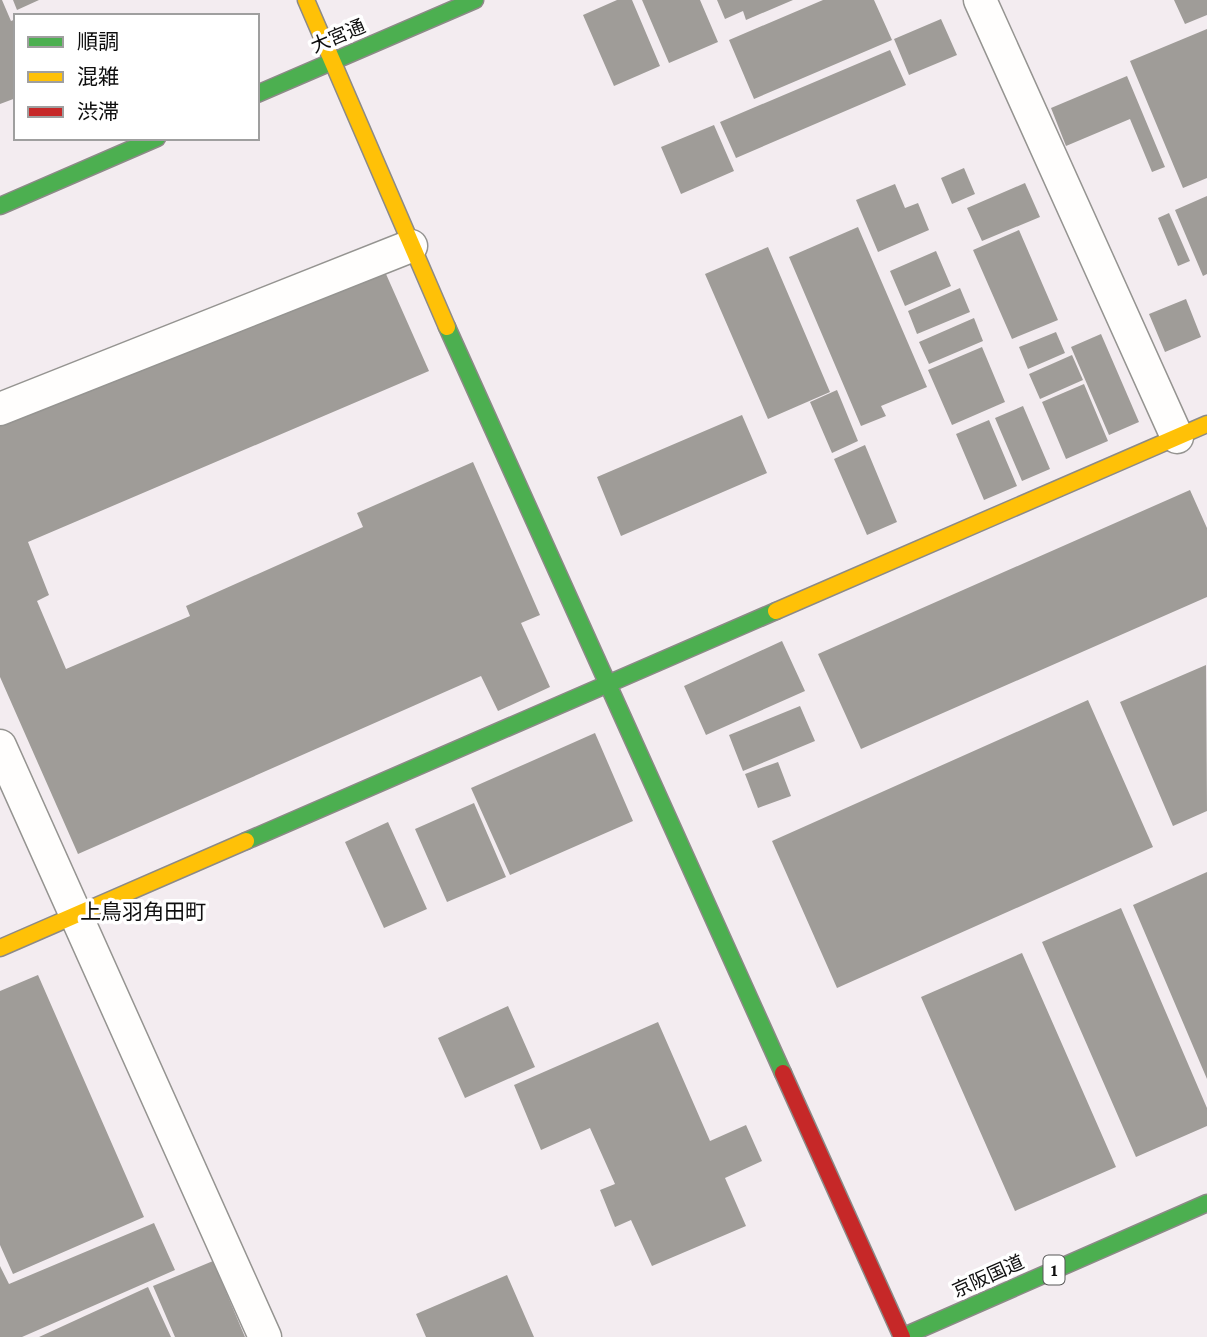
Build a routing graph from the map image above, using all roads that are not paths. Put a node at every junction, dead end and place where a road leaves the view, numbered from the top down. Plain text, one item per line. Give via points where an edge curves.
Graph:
1 (306, 0) edge
2 (475, 0) edge
3 (980, 0) edge
4 (333, 62) junction
5 (259, 93) edge
6 (152, 140) edge
7 (0, 206) edge
8 (411, 246) junction
9 (0, 409) edge
10 (1207, 424) edge
11 (1177, 437) junction
12 (610, 685) junction
13 (0, 746) edge
14 (76, 914) junction
15 (0, 947) edge
16 (1207, 1203) edge
17 (265, 1337) edge
18 (902, 1337) edge

1 - 4 main road
2 - 4 main road, 大宮通
3 - 11 street
4 - 5 main road, 大宮通
4 - 8 main road
6 - 7 main road
8 - 9 street
8 - 12 main road
10 - 11 main road
11 - 12 main road
12 - 14 main road
12 - 18 main road
13 - 14 street
14 - 15 main road
14 - 17 street
16 - 18 main road, 京阪国道 / 1

